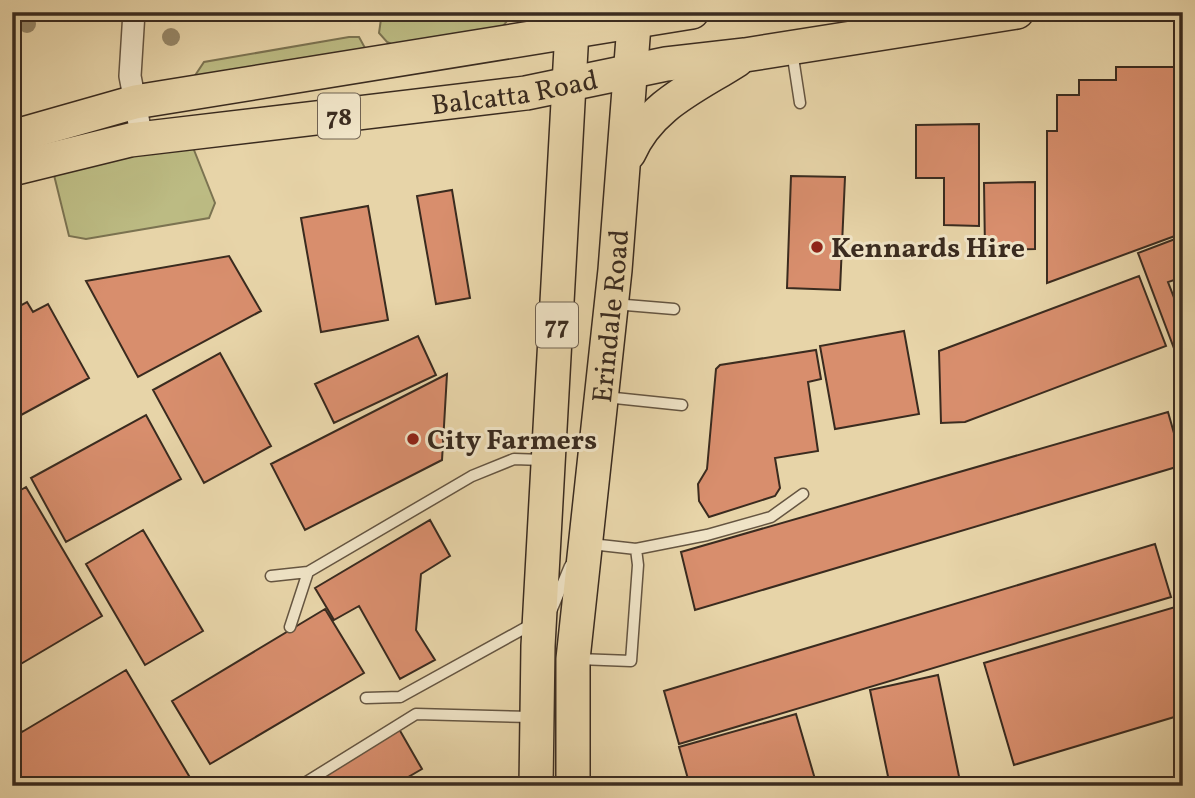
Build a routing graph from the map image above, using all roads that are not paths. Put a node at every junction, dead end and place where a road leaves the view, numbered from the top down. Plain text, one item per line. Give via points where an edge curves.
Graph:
1 (134, 12) edge
2 (692, 12) edge
3 (1017, 12) edge
4 (635, 17) edge
5 (573, 23) edge
6 (791, 48) junction
7 (745, 55) junction
8 (631, 71) junction
9 (569, 85) junction
10 (135, 102) junction
11 (800, 103) dead end
12 (12, 137) edge
13 (142, 139) junction
14 (625, 163) junction
15 (12, 169) edge
16 (611, 303) junction
17 (674, 309) dead end
18 (601, 382) junction
19 (682, 405) dead end
20 (549, 460) junction
21 (803, 494) dead end
22 (586, 534) junction
23 (636, 549) junction
24 (308, 572) junction
25 (271, 576) dead end
26 (290, 627) dead end
27 (539, 633) junction
28 (503, 639) junction
29 (573, 659) junction
30 (366, 698) dead end
31 (536, 717) junction
32 (300, 786) edge
33 (536, 786) edge
34 (573, 786) edge

1 - 10 street via 130,76
2 - 4 main road, Balcatta Road
3 - 6 main road, Balcatta Road / 78
4 - 5 main road, Balcatta Road
4 - 8 main road, Erindale Road / 77
5 - 9 main road, Erindale Road / 77
5 - 10 main road, Balcatta Road
6 - 7 main road, Balcatta Road / 78
6 - 11 lane
7 - 8 main road, Balcatta Road / 78
7 - 14 main road via 653,114 638,132
8 - 9 main road, Balcatta Road / 78
8 - 14 main road, Erindale Road / 77
9 - 13 main road, Balcatta Road / 78
9 - 20 main road, Erindale Road / 77
10 - 12 main road, Balcatta Road
10 - 13 street
13 - 15 main road, Balcatta Road / 78
14 - 16 main road, Erindale Road / 77
16 - 17 lane
16 - 18 main road, Erindale Road / 77
18 - 19 lane via 615,398
18 - 22 main road, Erindale Road / 77
20 - 24 lane via 514,459 472,476
20 - 27 main road, Erindale Road / 77
21 - 23 lane via 771,517
22 - 23 lane
22 - 27 lane
22 - 29 main road, Erindale Road / 77
23 - 29 lane via 631,661
24 - 25 lane
24 - 26 lane
27 - 28 lane
27 - 28 lane
27 - 31 main road, Erindale Road / 77
28 - 30 lane via 400,697
29 - 34 main road, Erindale Road / 77
31 - 32 lane via 416,714
31 - 33 main road, Erindale Road / 77

